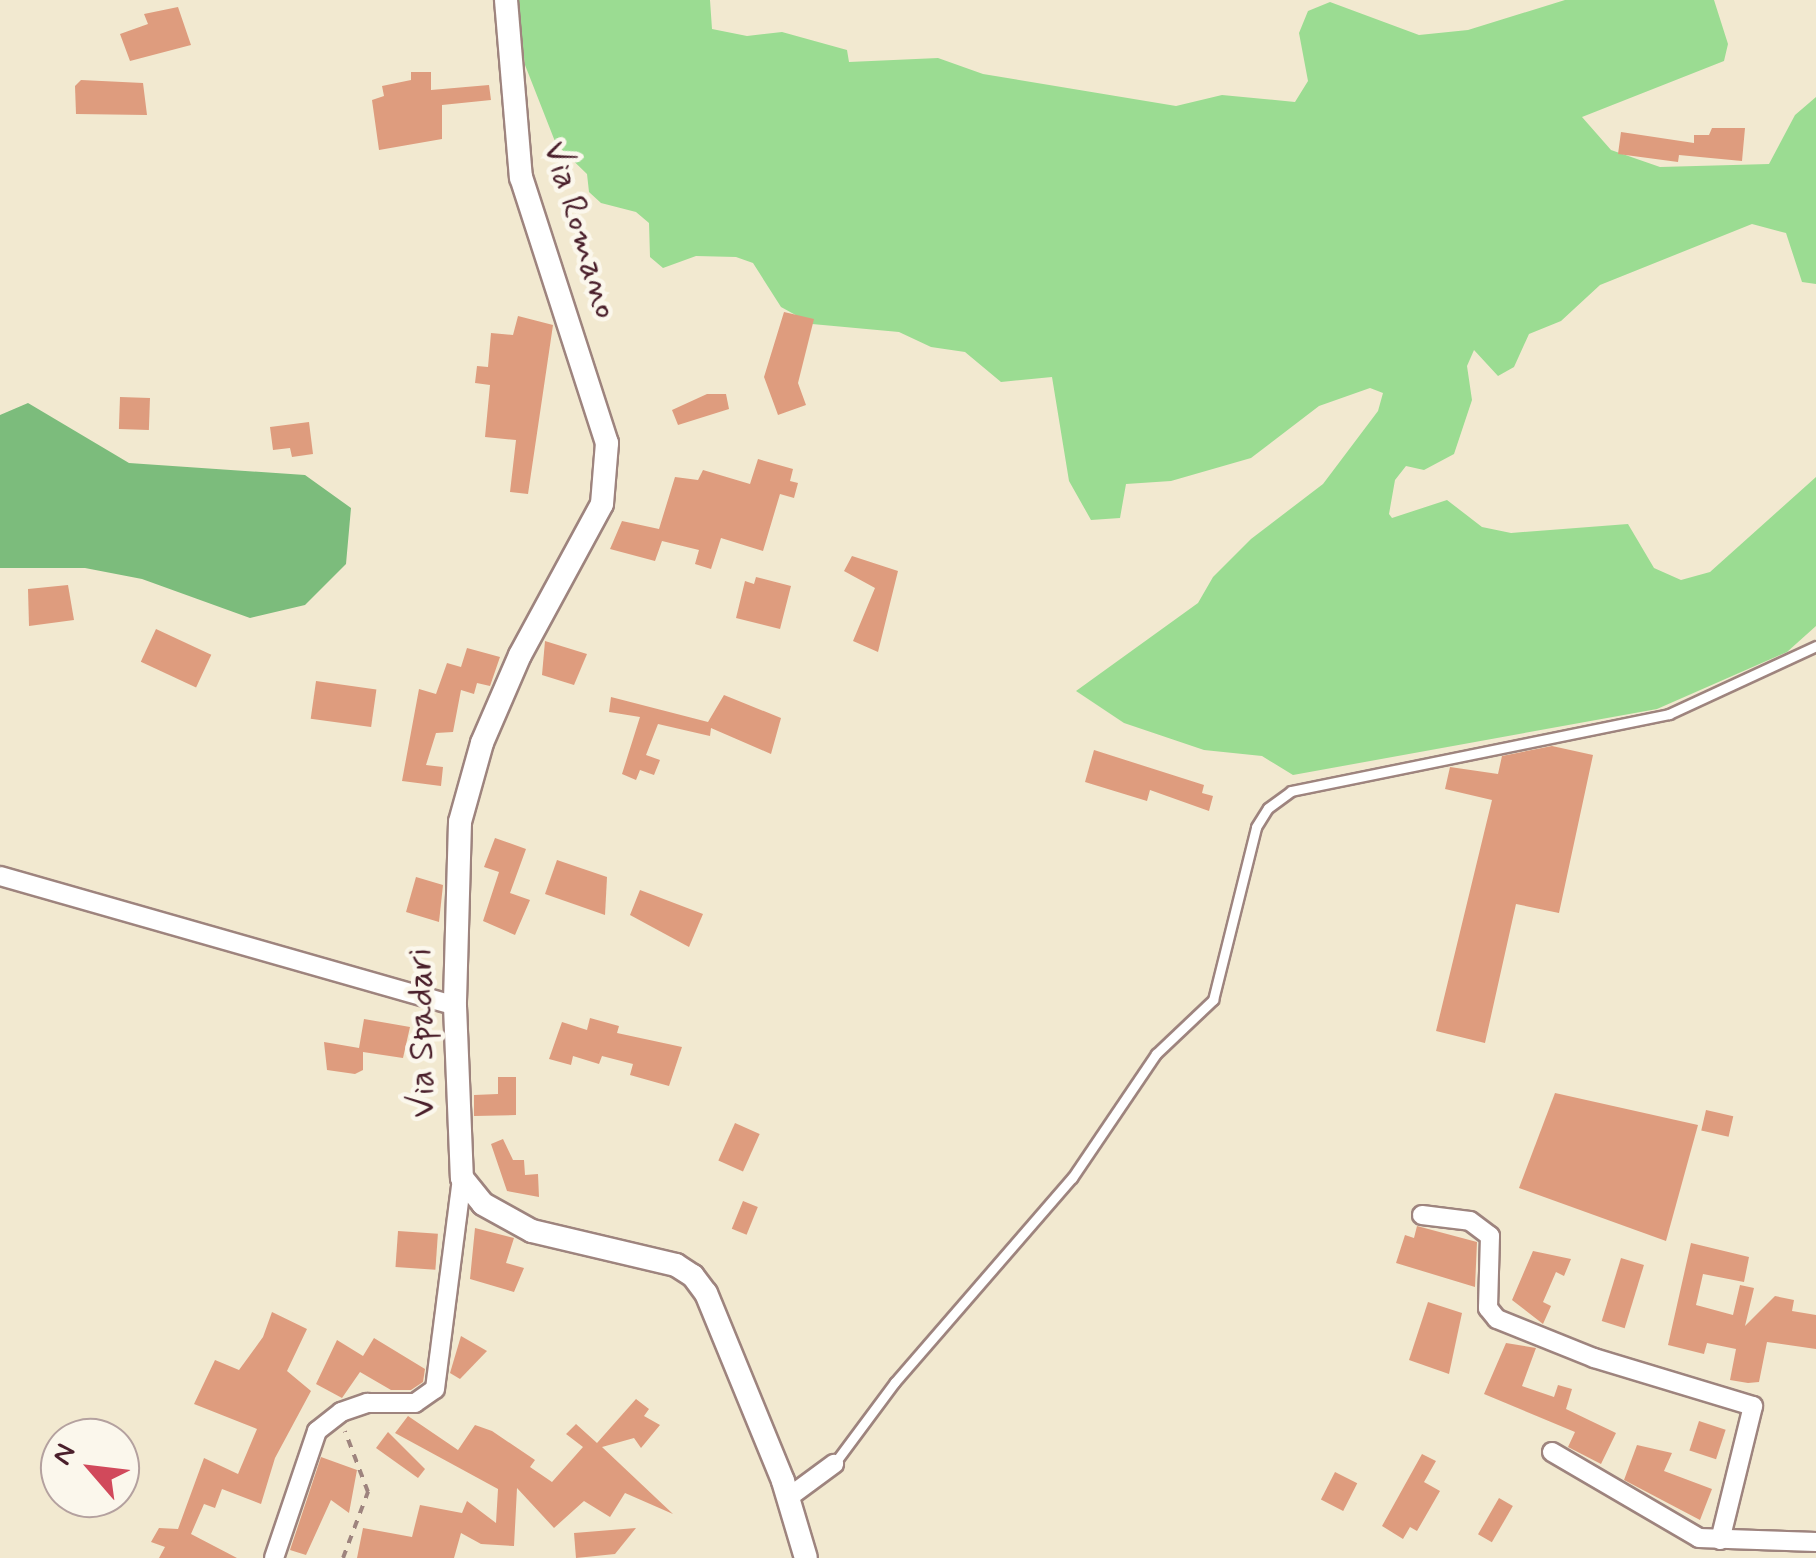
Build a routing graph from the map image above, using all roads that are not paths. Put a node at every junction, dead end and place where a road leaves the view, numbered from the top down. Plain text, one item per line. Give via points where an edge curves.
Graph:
1 (506, 0) edge
2 (584, 360) joint
3 (1816, 646) edge
4 (0, 876) edge
5 (455, 1006) junction
6 (462, 1178) junction
7 (1422, 1215) dead end
8 (1552, 1452) dead end
9 (834, 1464) joint
10 (788, 1497) junction
11 (1720, 1540) junction
12 (1816, 1542) edge
13 (274, 1558) edge
14 (806, 1558) edge

1 - 2 street, Via Romano via 521,178
2 - 5 street, Via Spadari via 607,443 602,504 520,654 467,790 458,852
3 - 9 lane via 1669,714 1291,791 1268,808 1256,827 1214,1000 1156,1054 1072,1178 895,1382
4 - 5 street
5 - 6 street, Via Spadari
6 - 10 street via 484,1204 532,1231 676,1265 693,1276 706,1293
6 - 13 street via 435,1388 416,1403 367,1403 342,1412 318,1431
7 - 11 street via 1470,1220 1490,1236 1488,1308 1496,1319 1594,1358 1753,1406
8 - 11 street via 1683,1532
9 - 10 street
10 - 14 street
11 - 12 street

